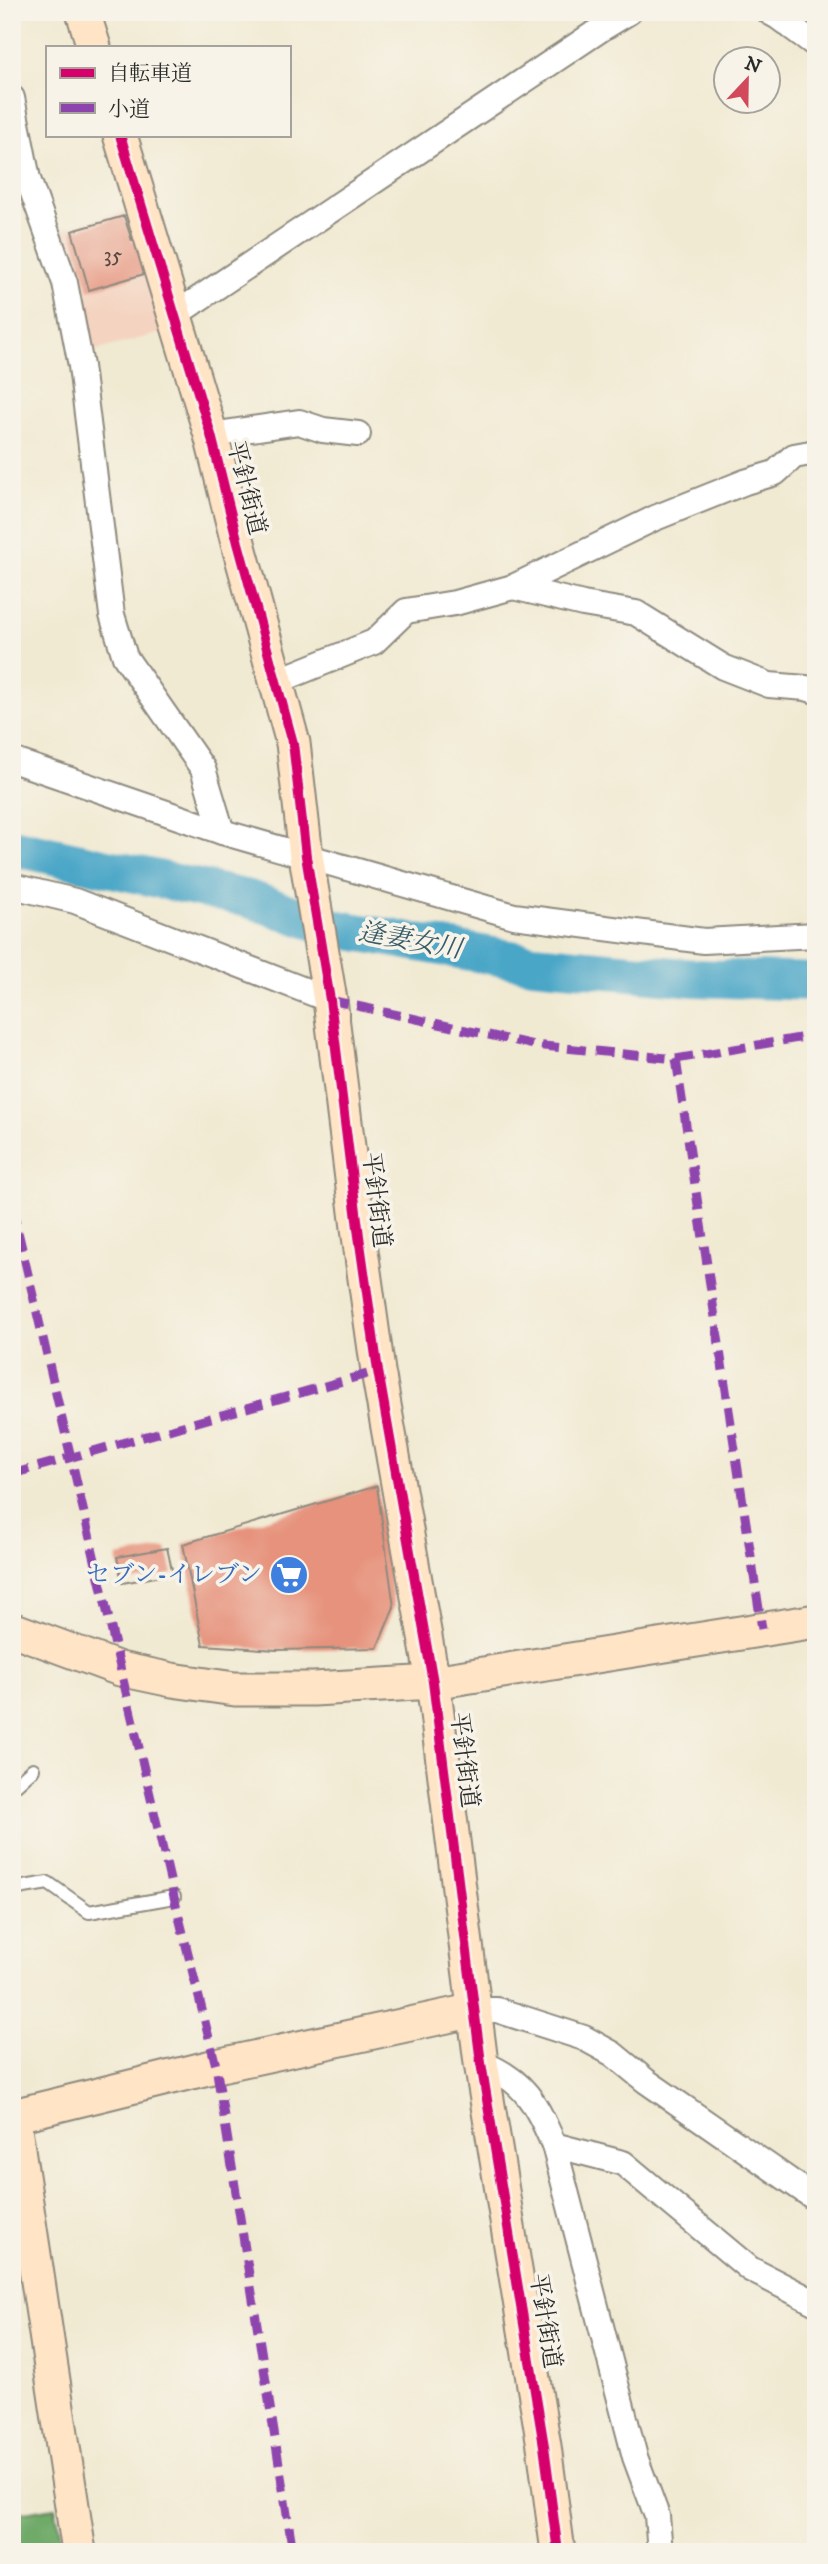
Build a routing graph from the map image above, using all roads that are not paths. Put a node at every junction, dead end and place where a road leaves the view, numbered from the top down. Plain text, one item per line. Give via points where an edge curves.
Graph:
1 (83, 12) edge
2 (629, 12) edge
3 (769, 12) edge
4 (816, 45) edge
5 (94, 46) edge
6 (12, 98) edge
7 (120, 136) edge
8 (176, 314) junction
9 (358, 433) dead end
10 (211, 435) junction
11 (816, 452) edge
12 (513, 587) junction
13 (275, 681) junction
14 (816, 691) edge
15 (12, 760) edge
16 (222, 832) junction
17 (306, 856) junction
18 (12, 886) edge
19 (816, 935) edge
20 (327, 987) junction
21 (816, 1621) edge
22 (12, 1629) edge
23 (433, 1682) junction
24 (33, 1769) dead end
25 (12, 1788) edge
26 (12, 1889) edge
27 (174, 1897) dead end
28 (475, 2010) junction
29 (481, 2063) junction
30 (13, 2116) edge
31 (554, 2145) junction
32 (816, 2199) edge
33 (816, 2303) edge
34 (79, 2552) edge
35 (558, 2552) edge
36 (660, 2552) edge

1 - 5 street
2 - 8 street
3 - 4 street
6 - 16 street via 27,179 65,283 81,366 112,615 125,657 203,769
7 - 8 street, 平針街道
8 - 10 street, 平針街道
9 - 10 street via 299,422
10 - 13 street, 平針街道
11 - 12 street via 794,456 775,473 655,518
12 - 13 street via 406,611 374,642
12 - 14 street via 636,613 723,667 769,685
13 - 17 street, 平針街道 via 293,743
15 - 16 street
16 - 17 street
17 - 19 street via 513,916 704,941
17 - 20 street, 平針街道
18 - 20 street via 75,901
20 - 23 street, 平針街道 via 378,1371
21 - 23 street
22 - 23 street via 120,1669 235,1689
23 - 28 street, 平針街道
24 - 25 lane
26 - 27 lane via 48,1883 89,1912
28 - 29 street, 平針街道
28 - 30 street
28 - 32 street via 497,2010 584,2038 613,2054
29 - 31 street via 518,2082 540,2113
29 - 35 street, 平針街道
30 - 34 street
31 - 33 street via 623,2163 750,2269
31 - 36 street via 635,2457 657,2516

